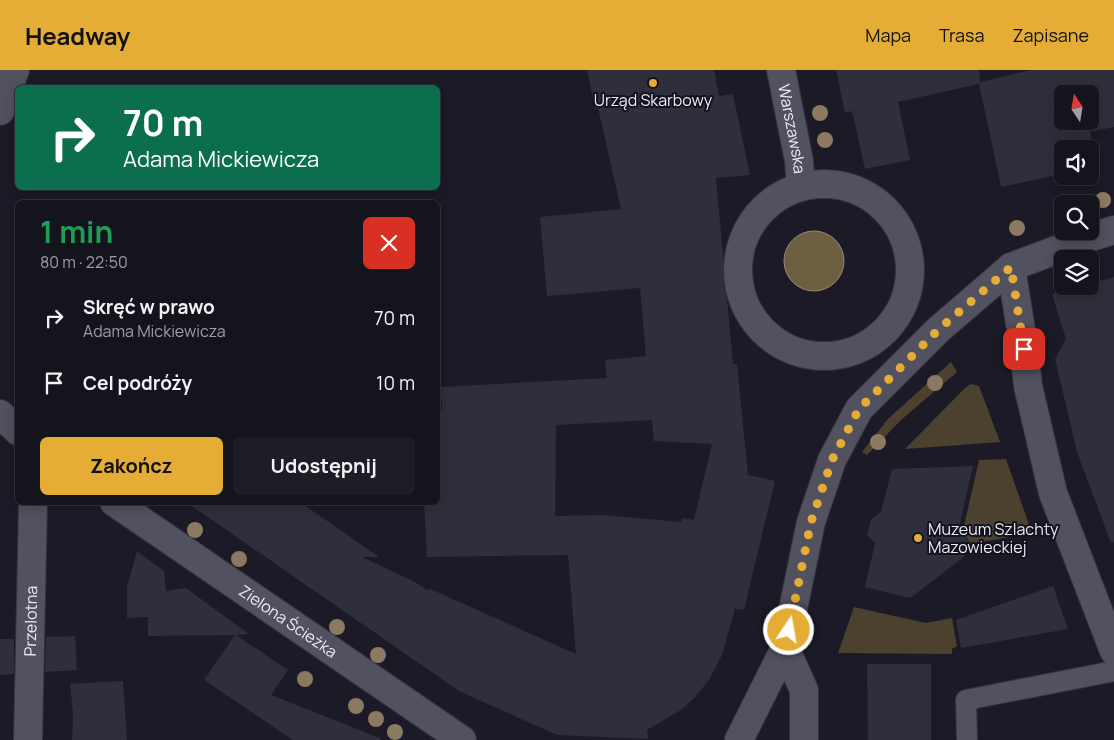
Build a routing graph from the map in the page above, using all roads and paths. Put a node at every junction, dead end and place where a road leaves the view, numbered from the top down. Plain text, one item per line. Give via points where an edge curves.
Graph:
1 (15, 70) edge
2 (781, 70) edge
3 (0, 111) edge
4 (801, 187) junction
5 (1114, 230) edge
6 (1011, 267) junction
7 (0, 414) edge
8 (15, 428) edge
9 (33, 505) edge
10 (118, 505) edge
11 (785, 648) junction
12 (1114, 651) edge
13 (1114, 671) edge
14 (28, 740) edge
15 (462, 740) edge
16 (739, 740) edge
17 (804, 740) edge
18 (967, 740) edge

1 - 3 street
2 - 4 street, Warszawska via 800,161
4 - 4 street via 828,184 854,189 878,203 896,223 908,248 910,272 906,296 895,319 878,338 855,351 830,356 805,354 778,344 757,325 743,300 738,272 742,244 750,227 775,199
5 - 6 street
6 - 11 street via 938,330 859,409 832,460 811,522
6 - 12 street via 1028,386 1053,493
7 - 8 street
9 - 14 street, Przelotna
10 - 15 street, Zielona Ścieżka
11 - 16 street
11 - 17 street via 804,690
13 - 18 lane via 966,700

